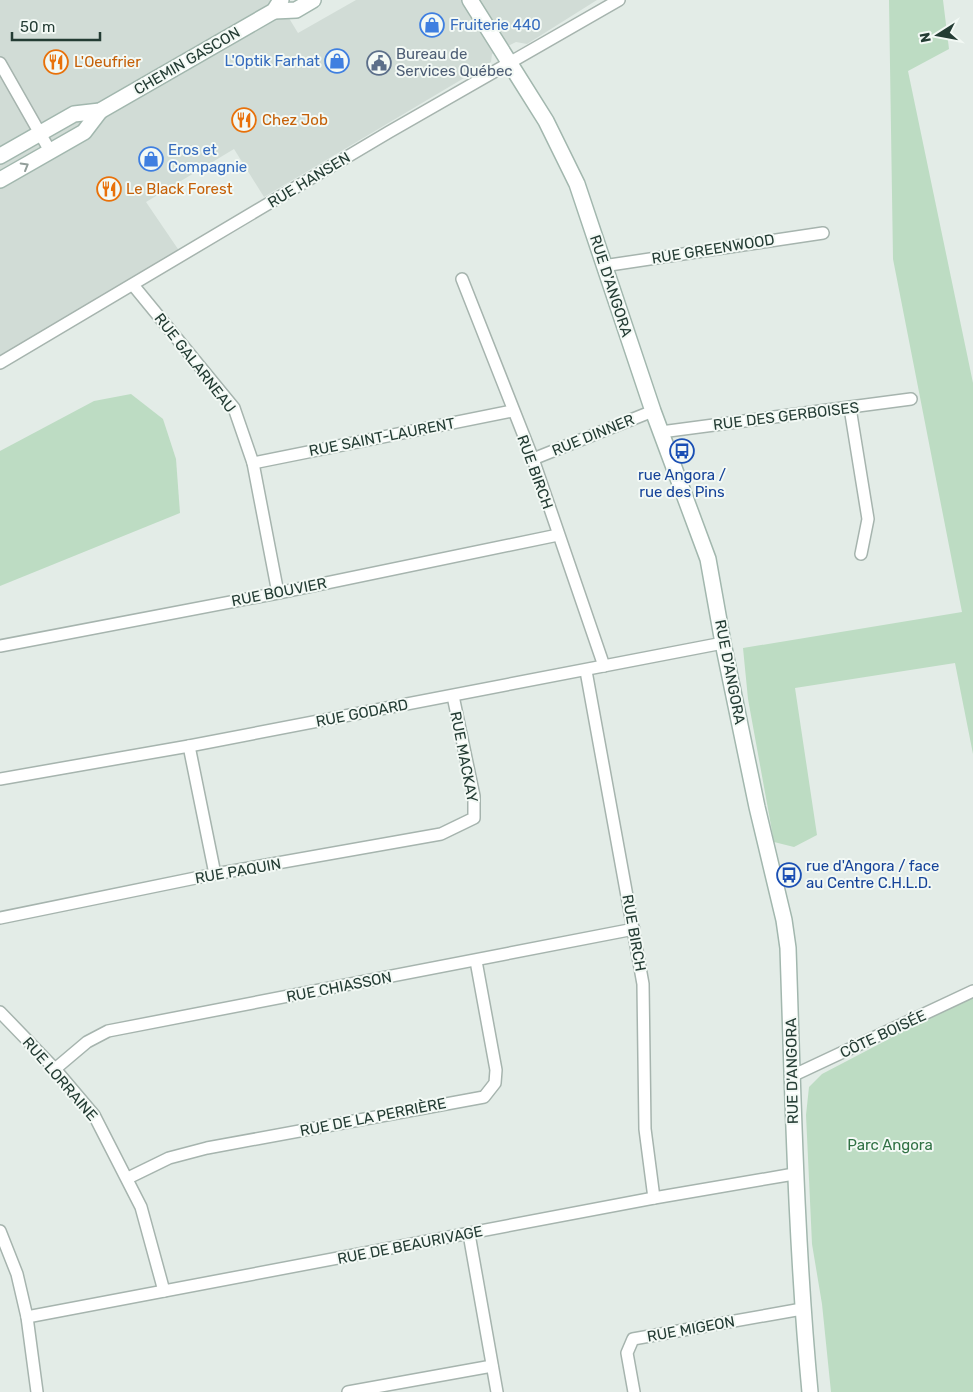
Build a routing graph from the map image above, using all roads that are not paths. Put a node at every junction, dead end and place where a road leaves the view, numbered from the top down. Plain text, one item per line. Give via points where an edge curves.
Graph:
1 (313, 0) edge
2 (470, 0) edge
3 (619, 0) edge
4 (277, 5) edge
5 (510, 62) junction
6 (0, 63) edge
7 (100, 111) junction
8 (40, 133) junction
9 (50, 151) junction
10 (0, 156) edge
11 (0, 180) edge
12 (823, 233) dead end
13 (603, 266) junction
14 (462, 279) dead end
15 (133, 285) junction
16 (0, 363) edge
17 (911, 399) dead end
18 (850, 408) junction
19 (512, 411) junction
20 (653, 411) junction
21 (661, 432) junction
22 (533, 459) junction
23 (253, 463) junction
24 (558, 535) junction
25 (862, 554) dead end
26 (278, 593) junction
27 (724, 643) junction
28 (0, 646) edge
29 (604, 666) junction
30 (586, 671) junction
31 (452, 696) junction
32 (190, 746) junction
33 (0, 779) edge
34 (474, 818) joint
35 (215, 874) junction
36 (0, 918) edge
37 (634, 929) junction
38 (476, 961) junction
39 (973, 990) edge
40 (0, 1012) edge
41 (55, 1069) junction
42 (792, 1076) junction
43 (794, 1174) junction
44 (128, 1178) junction
45 (654, 1198) junction
46 (0, 1231) edge
47 (469, 1234) junction
48 (164, 1291) junction
49 (802, 1309) junction
50 (26, 1317) junction
51 (492, 1366) junction
52 (361, 1391) edge
53 (37, 1392) edge
54 (348, 1392) edge
55 (497, 1392) edge
56 (634, 1392) edge
57 (810, 1392) edge

1 - 4 street, CHEMIN GASCON via 296,10
2 - 5 street, RUE D'ANGORA
3 - 5 street, RUE HANSEN
4 - 7 street, CHEMIN GASCON
5 - 13 street, RUE D'ANGORA via 568,163 588,214
5 - 15 street, RUE HANSEN
6 - 8 street
7 - 8 street, CHEMIN GASCON via 74,114
7 - 9 street, CHEMIN GASCON via 84,132
8 - 9 street
8 - 10 street, CHEMIN GASCON
11 -> 9 street, CHEMIN GASCON
12 - 13 street, RUE GREENWOOD
13 - 20 street, RUE D'ANGORA
14 - 19 street, RUE BIRCH
15 - 16 street, RUE HANSEN
15 - 23 street, RUE GALARNEAU via 234,408
17 - 18 street, RUE DES GERBOISES
18 - 21 street, RUE DES GERBOISES
18 - 25 street via 868,519
19 - 22 street, RUE BIRCH
19 - 23 street, RUE SAINT-LAURENT
20 - 21 street, RUE D'ANGORA
20 - 22 street, RUE DINNER
21 - 27 street, RUE D'ANGORA via 708,558
22 - 24 street, RUE BIRCH
23 - 26 street, RUE GALARNEAU
24 - 26 street, RUE BOUVIER
24 - 29 street, RUE BIRCH
26 - 28 street, RUE BOUVIER
27 - 29 street, RUE GODARD
27 - 42 street, RUE D'ANGORA via 784,920 788,948
29 - 30 street, RUE GODARD
30 - 31 street, RUE GODARD
30 - 37 street, RUE BIRCH
31 - 32 street, RUE GODARD
31 - 34 street, RUE MACKAY via 474,796
32 - 33 street, RUE GODARD
32 - 35 street
34 - 35 street, RUE PAQUIN via 441,834
35 - 36 street, RUE PAQUIN
37 - 38 street, RUE CHIASSON
37 - 45 street, RUE BIRCH via 643,984 645,1129
38 - 41 street, RUE CHIASSON via 108,1031 87,1042
38 - 44 street, RUE DE LA PERRIÈRE via 496,1070 495,1083 484,1097 207,1148 169,1158
39 - 42 street, CÔTE BOISÉE
40 - 41 street, RUE LORRAINE
41 - 44 street, RUE LORRAINE via 94,1115
42 - 43 street, RUE D'ANGORA
43 - 45 street, RUE DE BEAURIVAGE
43 - 49 street, RUE D'ANGORA
44 - 48 street, RUE LORRAINE via 141,1207
45 - 47 street, RUE DE BEAURIVAGE
46 - 50 street via 17,1274
47 - 48 street, RUE DE BEAURIVAGE
47 - 51 street
48 - 50 street, RUE DE BEAURIVAGE
49 - 56 street, RUE MIGEON via 633,1339 627,1353
49 - 57 street, RUE D'ANGORA
50 - 53 street
51 - 52 street
51 - 55 street
52 - 54 street

